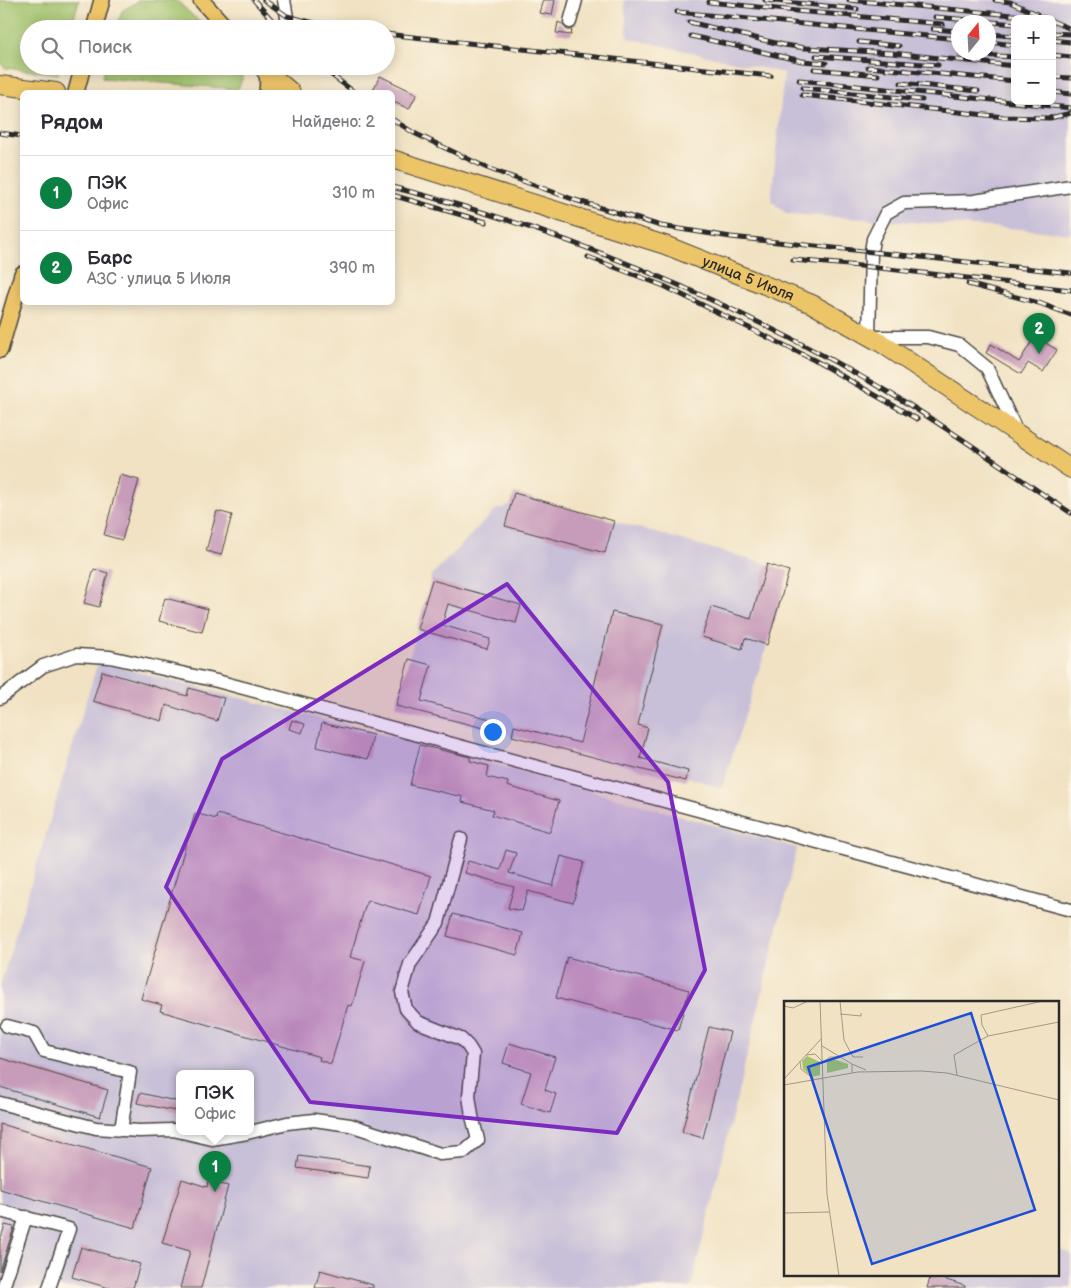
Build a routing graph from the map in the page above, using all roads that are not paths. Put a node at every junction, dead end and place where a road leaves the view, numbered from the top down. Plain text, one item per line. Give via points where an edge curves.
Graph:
1 (284, 0) edge
2 (576, 0) edge
3 (104, 1) edge
4 (201, 2) edge
5 (97, 20) edge
6 (218, 20) edge
7 (287, 20) edge
8 (570, 22) dead end
9 (0, 71) edge
10 (81, 75) edge
11 (266, 75) edge
12 (272, 75) edge
13 (9, 86) edge
14 (40, 90) edge
15 (77, 90) edge
16 (267, 90) edge
17 (289, 90) edge
18 (395, 160) edge
19 (1071, 186) edge
20 (20, 281) edge
21 (869, 337) junction
22 (0, 350) edge
23 (1019, 434) junction
24 (1071, 469) edge
25 (0, 698) edge
26 (461, 839) dead end
27 (1071, 910) edge
28 (7, 1026) dead end
29 (0, 1103) edge
30 (121, 1130) junction
31 (176, 1131) edge
32 (254, 1131) edge
33 (194, 1135) edge
34 (236, 1135) edge
35 (0, 1211) edge
36 (26, 1218) junction
37 (3, 1288) edge
38 (50, 1288) edge

1 - 7 street
2 - 8 street
3 - 5 main road
4 - 6 main road
9 - 13 highway
10 - 15 main road
11 - 16 main road
12 - 17 highway
13 - 14 highway
18 - 21 highway, улица 5 Июля via 665,245 812,304
19 - 21 street via 974,201 904,203 886,213 873,239 871,252
20 - 22 main road
21 - 23 highway, улица 5 Июля
21 - 23 street via 928,337 959,345 987,368
23 - 24 highway, улица 5 Июля
25 - 27 street via 42,666 76,655 110,657 218,681
26 - 32 street via 438,923 410,964 402,992 406,1009 418,1022 461,1039 473,1054 469,1096 478,1140 464,1152 440,1154 350,1125 314,1120
28 - 30 street via 34,1033 44,1051 130,1072
29 - 30 street via 96,1128
30 - 31 street
33 - 34 street via 212,1139
35 - 36 street
36 - 37 street
36 - 38 street via 69,1229

